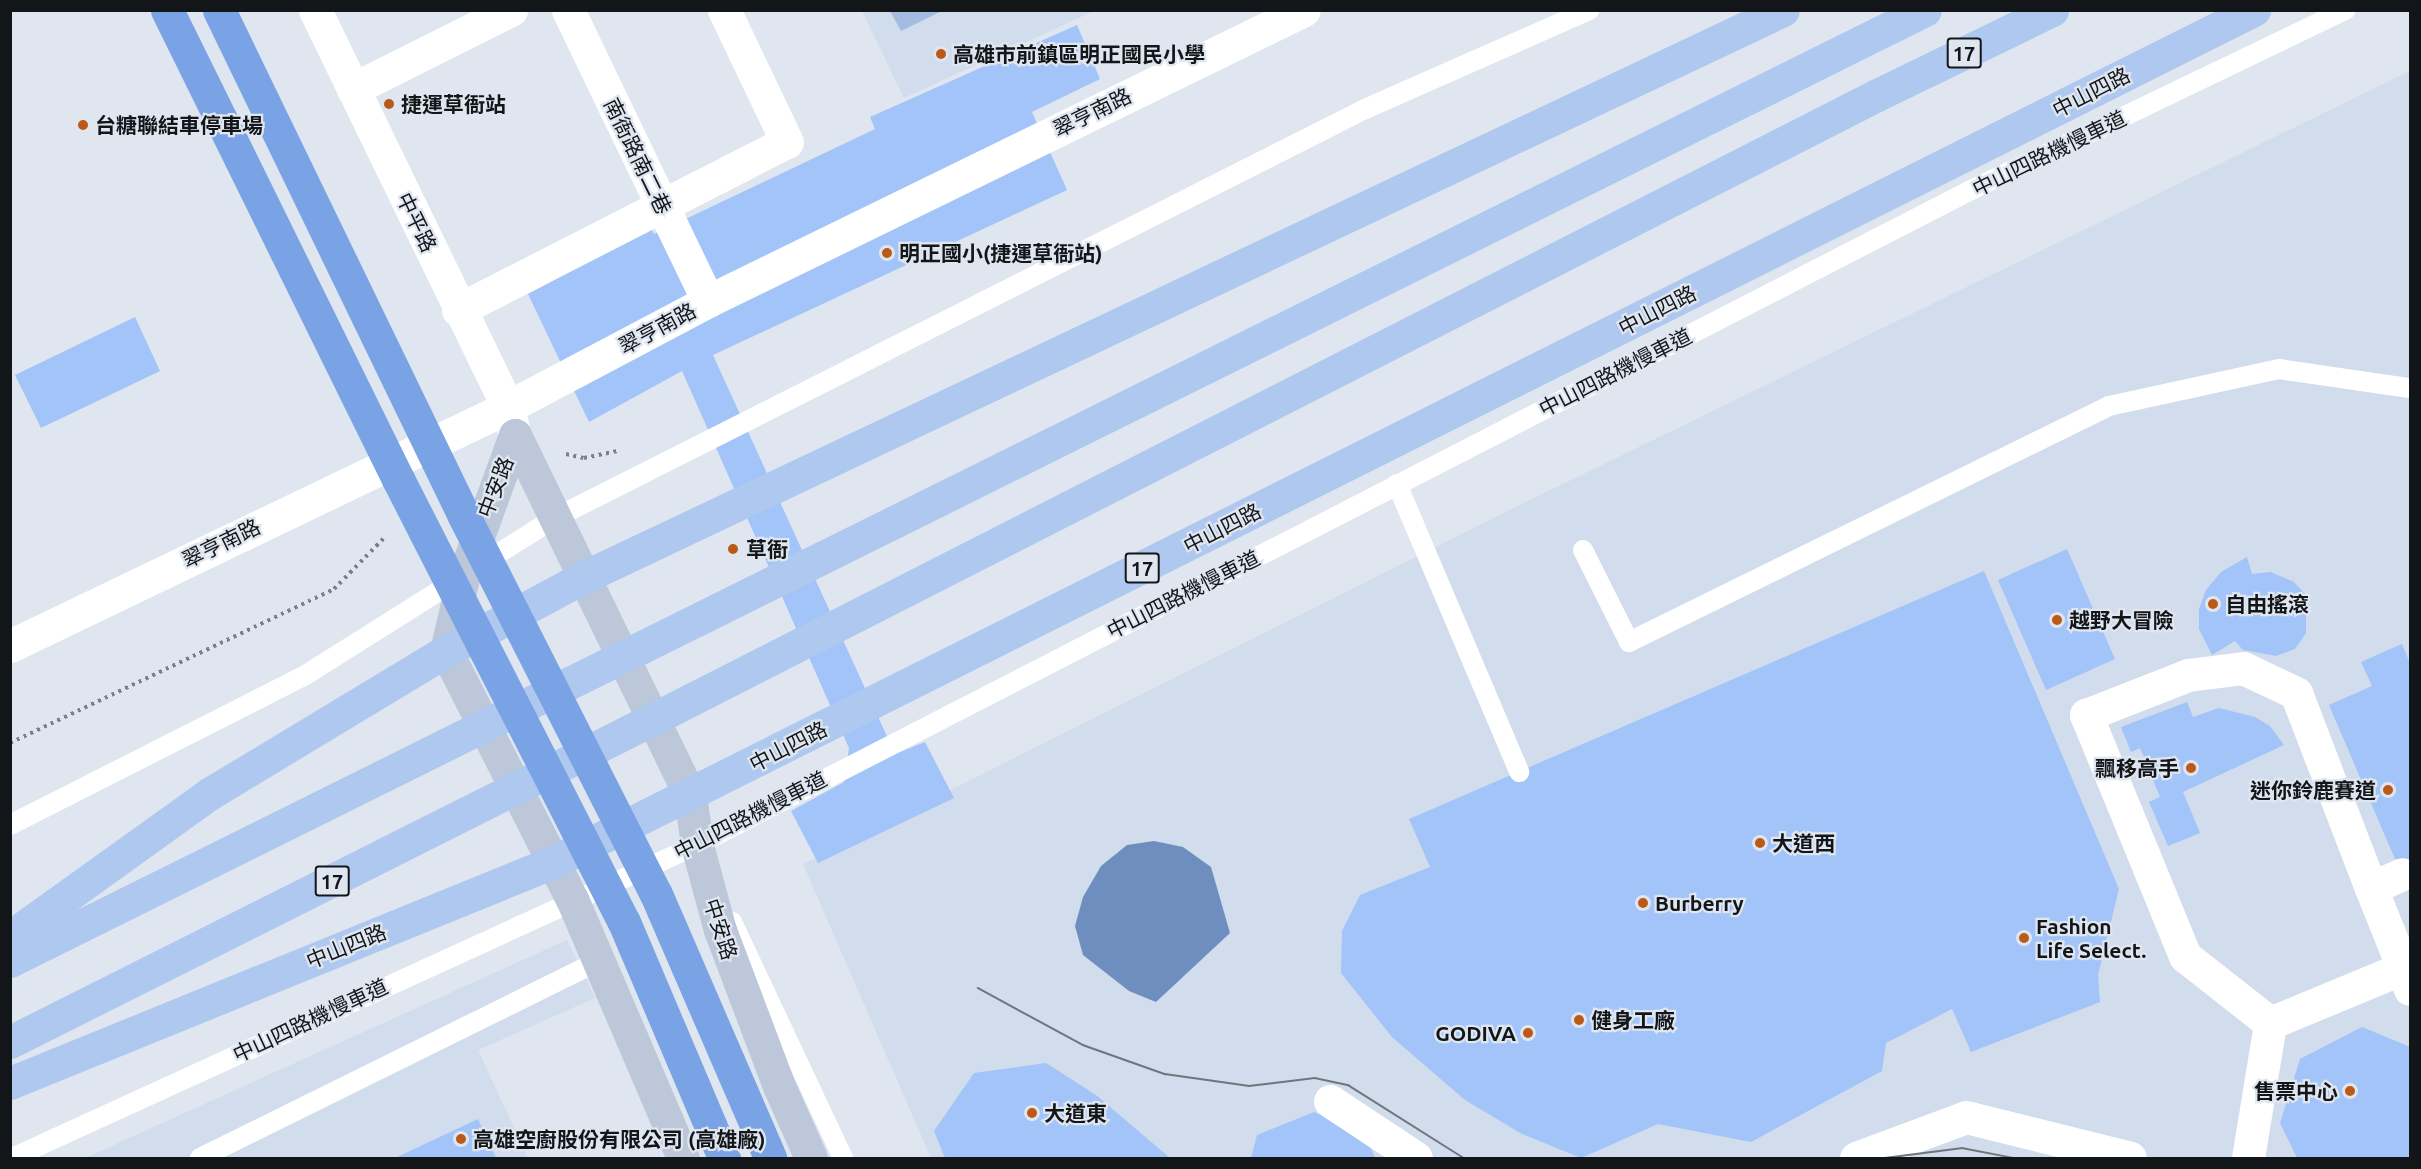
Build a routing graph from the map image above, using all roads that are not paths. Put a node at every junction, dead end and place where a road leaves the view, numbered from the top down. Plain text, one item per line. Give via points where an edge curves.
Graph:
1 (219, 10) edge
2 (315, 10) edge
3 (511, 10) edge
4 (568, 10) edge
5 (724, 10) edge
6 (1304, 10) edge
7 (1589, 10) edge
8 (1783, 10) edge
9 (1925, 10) edge
10 (2052, 10) edge
11 (2254, 10) edge
12 (2345, 10) edge
13 (173, 23) edge
14 (353, 89) junction
15 (663, 207) junction
16 (708, 301) junction
17 (458, 310) junction
18 (2410, 388) edge
19 (511, 421) junction
20 (1397, 484) junction
21 (553, 519) junction
22 (1583, 550) dead end
23 (584, 577) junction
24 (463, 578) junction
25 (10, 646) edge
26 (446, 651) junction
27 (622, 655) junction
28 (653, 719) junction
29 (483, 729) junction
30 (1519, 772) dead end
31 (514, 790) junction
32 (690, 795) junction
33 (10, 825) edge
34 (696, 845) junction
35 (551, 863) junction
36 (2402, 874) dead end
37 (2371, 888) junction
38 (572, 899) junction
39 (10, 937) edge
40 (10, 961) edge
41 (598, 961) junction
42 (2407, 979) edge
43 (2270, 1023) junction
44 (10, 1041) edge
45 (10, 1083) edge
46 (1330, 1101) dead end
47 (721, 1151) edge
48 (12, 1158) edge
49 (200, 1158) edge
50 (684, 1158) edge
51 (771, 1158) edge
52 (811, 1158) edge
53 (843, 1158) edge
54 (1416, 1158) edge
55 (1856, 1158) edge
56 (2130, 1158) edge
57 (2248, 1158) edge

1 - 51 highway via 464,516 656,894
2 - 14 street, 中平路
3 - 14 street
4 - 15 street, 南衙路南二巷
5 - 15 street via 787,142
6 - 16 street, 翠亨南路
7 - 21 lane via 1365,109
8 - 23 main road
9 - 27 main road
10 - 28 main road, 17 via 1875,96
11 - 32 main road, 中山四路 / 17
12 - 20 lane, 中山四路機慢車道 via 1967,192
13 - 47 highway via 398,479 624,922
14 - 17 street, 中平路
15 - 16 street, 南衙路南二巷
15 - 17 street
16 - 19 street, 翠亨南路
17 - 19 street, 中平路
18 - 22 lane via 2279,369 2109,406 1629,642
19 - 21 street, 中安路
19 - 24 street, 中安路
19 - 25 street, 翠亨南路
20 - 30 lane
20 - 34 lane, 中山四路機慢車道
21 - 23 street, 中安路
21 - 24 lane
23 - 26 main road
23 - 27 street, 中安路
24 - 26 street, 中安路
24 - 33 lane via 304,676
26 - 29 street
26 - 39 main road via 209,794
27 - 28 street, 中安路
27 - 29 main road
28 - 31 main road, 17
28 - 32 street, 中安路
29 - 31 street
29 - 40 main road
31 - 35 street
31 - 44 main road, 17
32 - 34 street, 中安路
32 - 35 main road, 中山四路 / 17
34 - 38 lane, 中山四路機慢車道
34 - 52 street, 中安路 via 720,930 779,1086
34 - 53 lane
35 - 38 street
35 - 45 main road, 中山四路 / 17
36 - 37 street
37 - 42 street
37 - 43 street via 2296,693 2242,668 2188,675 2086,715 2185,956
38 - 41 street
38 - 48 lane, 中山四路機慢車道
41 - 49 lane
41 - 50 street
42 - 43 street
43 - 57 street
46 - 54 street
55 - 56 street via 1966,1117

